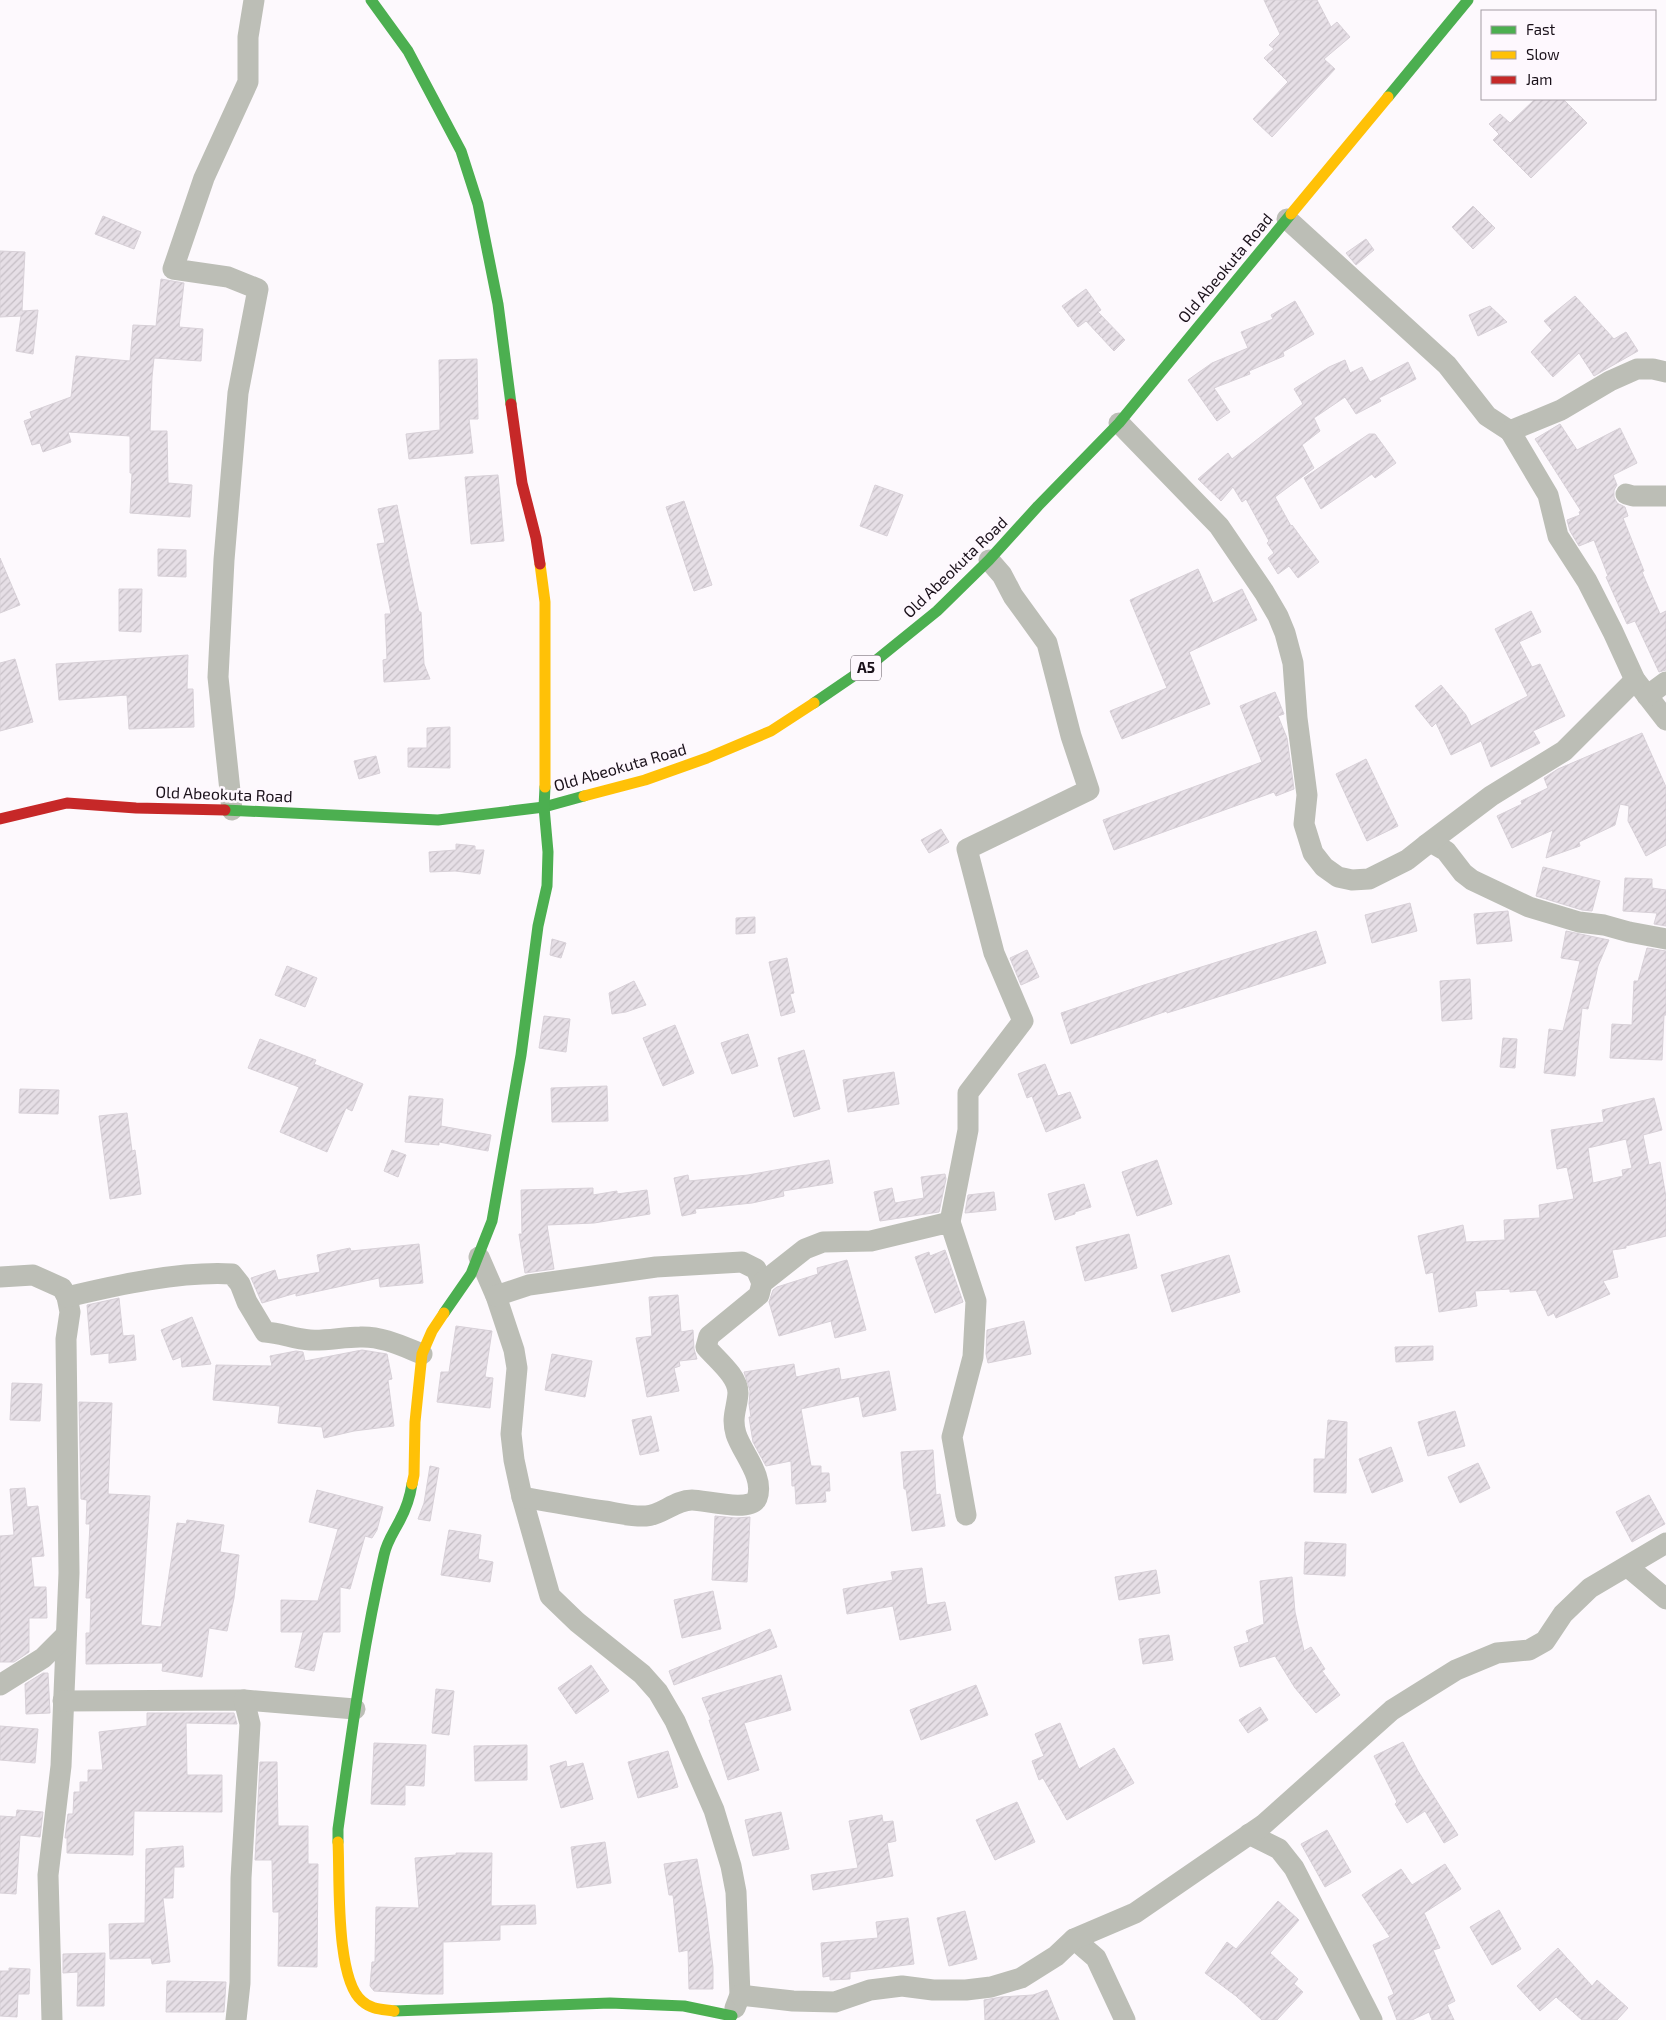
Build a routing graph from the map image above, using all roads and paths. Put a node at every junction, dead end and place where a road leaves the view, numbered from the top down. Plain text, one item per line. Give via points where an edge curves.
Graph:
1 (254, 0) edge
2 (372, 0) edge
3 (1468, 0) edge
4 (1287, 219) junction
5 (1666, 372) edge
6 (1119, 423) junction
7 (1510, 431) junction
8 (1626, 494) dead end
9 (1666, 496) edge
10 (989, 560) junction
11 (1666, 682) edge
12 (1641, 688) junction
13 (1666, 720) edge
14 (544, 806) junction
15 (232, 810) junction
16 (0, 819) edge
17 (1426, 845) junction
18 (1666, 939) edge
19 (950, 1222) junction
20 (479, 1257) junction
21 (0, 1276) edge
22 (762, 1283) junction
23 (496, 1296) junction
24 (67, 1297) junction
25 (422, 1354) junction
26 (522, 1497) junction
27 (966, 1515) dead end
28 (1666, 1543) edge
29 (1628, 1567) junction
30 (1666, 1599) edge
31 (66, 1635) junction
32 (0, 1685) edge
33 (244, 1700) junction
34 (63, 1702) junction
35 (355, 1709) junction
36 (1249, 1834) junction
37 (1074, 1939) junction
38 (740, 1995) junction
39 (613, 2012) edge
40 (375, 2014) edge
41 (732, 2018) edge
42 (52, 2020) edge
43 (236, 2020) edge
44 (1125, 2020) edge
45 (1372, 2020) edge

1 - 15 street via 248,37 248,82 204,178 173,268 228,277 258,289 238,393 218,678
2 - 14 main road via 408,51 461,151 478,204 498,304 522,483 536,538 545,602
3 - 4 main road, Old Abeokuta Road / A5
4 - 6 main road, Old Abeokuta Road / A5
4 - 7 street via 1447,365 1487,416
5 - 7 street via 1637,369 1610,380 1561,410
6 - 10 main road, Old Abeokuta Road / A5
6 - 17 street via 1219,526 1264,592 1286,633 1293,663 1307,795 1304,824 1313,852 1324,867 1338,877 1370,879 1407,860
7 - 12 street via 1548,495 1558,536 1587,581
8 - 9 street
10 - 14 main road, Old Abeokuta Road / A5 via 937,611 874,662 772,731 645,780
10 - 19 street via 1047,643 1089,790 967,849 994,953 1023,1021 968,1093 968,1130
11 - 12 street
12 - 13 street
12 - 17 street via 1564,751 1491,796
14 - 15 main road, Old Abeokuta Road / A5 via 438,820
14 - 20 main road via 547,886 492,1221
15 - 16 main road, Old Abeokuta Road / A5 via 67,803
17 - 18 street via 1432,843 1446,851 1472,880 1530,907 1579,922 1604,924
19 - 22 street via 871,1241 823,1242 805,1249
19 - 27 street via 976,1301 973,1356 952,1437
20 - 23 street
20 - 25 main road via 432,1331
21 - 24 street via 33,1275 62,1288
22 - 23 street via 756,1269 742,1262 656,1267 530,1285
22 - 26 street via 759,1295 709,1336 706,1347 735,1381 738,1393 733,1425 756,1474 758,1496 755,1501 728,1505 689,1500 654,1515 634,1516
23 - 26 street via 517,1368 511,1434
24 - 25 street via 146,1281 232,1274 265,1332 310,1340 361,1337 385,1340
24 - 31 street via 70,1312 66,1339 69,1573
25 - 35 main road via 414,1475 409,1500 387,1543
26 - 38 street via 550,1596 642,1674 658,1692 714,1810 736,1892
28 - 29 street
29 - 30 street
29 - 36 street via 1590,1588 1563,1614 1545,1640 1529,1650 1497,1653 1456,1670 1392,1710 1291,1801
31 - 32 street via 43,1658
31 - 34 street
33 - 34 street
33 - 35 street
33 - 43 street via 250,1724
34 - 42 street via 61,1766 48,1875
35 - 40 main road via 338,1829 341,1943 351,1984 360,2000
36 - 37 street via 1136,1913
36 - 45 street via 1279,1850 1294,1868
37 - 38 street via 1056,1956 1021,1978 991,1987 933,1990 902,1986 870,1990 835,2002
37 - 44 street via 1096,1958
38 - 41 street
39 - 40 main road via 397,2011
39 - 41 main road via 684,2006

